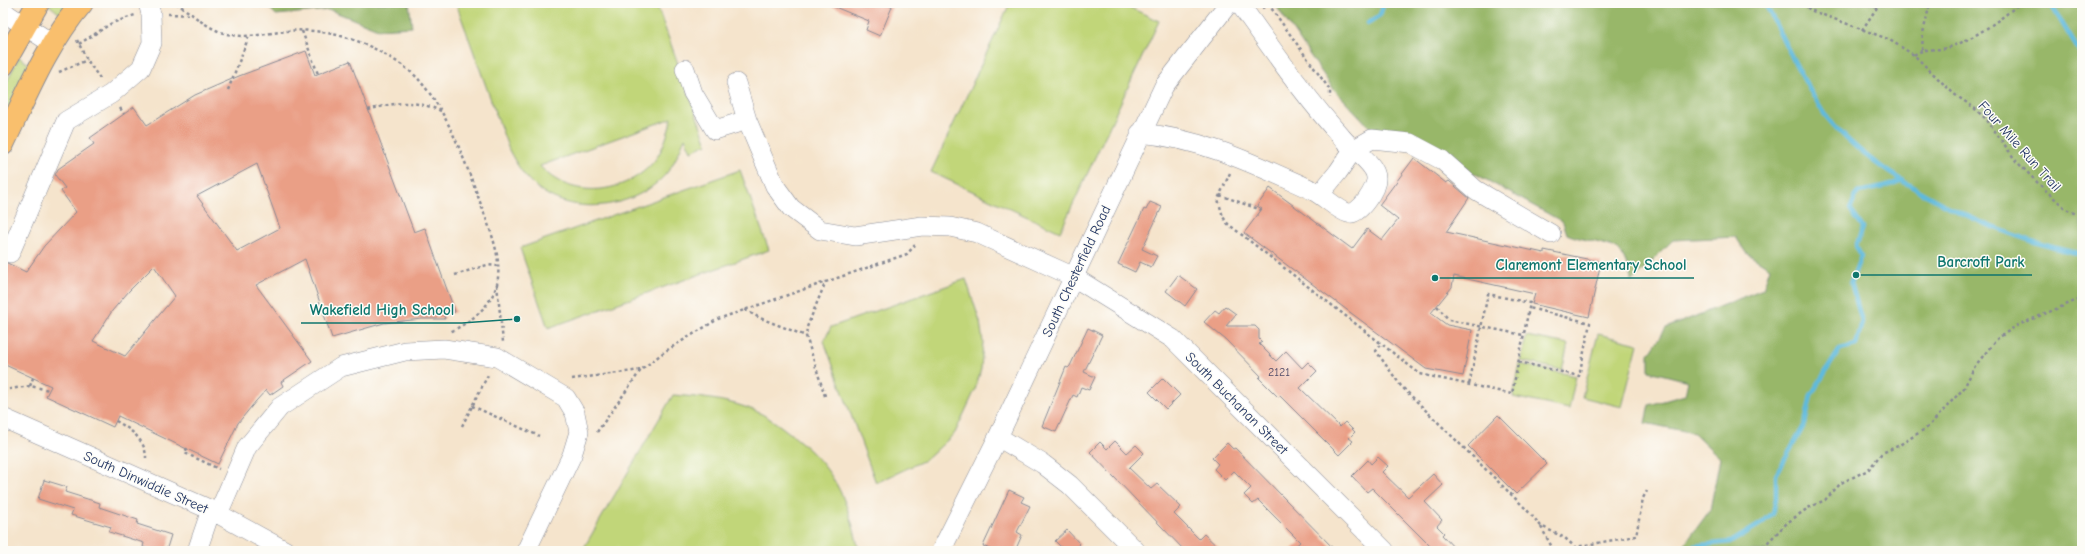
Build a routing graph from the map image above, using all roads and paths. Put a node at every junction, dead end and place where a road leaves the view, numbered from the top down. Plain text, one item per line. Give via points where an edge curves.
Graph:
1 (38, 3) edge
2 (82, 3) edge
3 (176, 3) edge
4 (1228, 3) edge
5 (1238, 3) edge
6 (1803, 3) edge
7 (1880, 3) edge
8 (1930, 3) edge
9 (2020, 3) edge
10 (1257, 7) dead end
11 (3, 10) edge
12 (150, 10) edge
13 (193, 15) junction
14 (24, 26) junction
15 (1862, 30) junction
16 (302, 31) junction
17 (75, 35) dead end
18 (249, 36) junction
19 (53, 44) junction
20 (79, 44) junction
21 (1922, 50) junction
22 (1914, 55) junction
23 (87, 60) junction
24 (3, 65) edge
25 (685, 69) dead end
26 (318, 74) dead end
27 (52, 75) dead end
28 (736, 83) dead end
29 (228, 90) dead end
30 (111, 94) junction
31 (1330, 102) dead end
32 (368, 110) dead end
33 (442, 111) junction
34 (124, 114) dead end
35 (747, 120) junction
36 (1140, 133) junction
37 (3, 144) edge
38 (1353, 150) junction
39 (1232, 168) dead end
40 (1320, 194) junction
41 (1220, 195) junction
42 (1261, 210) dead end
43 (2082, 216) edge
44 (1551, 234) dead end
45 (915, 245) dead end
46 (10, 253) dead end
47 (498, 266) junction
48 (455, 275) dead end
49 (1072, 276) junction
50 (826, 281) junction
51 (496, 284) junction
52 (2082, 298) edge
53 (1437, 306) dead end
54 (1529, 308) junction
55 (745, 310) junction
56 (1482, 326) junction
57 (445, 334) dead end
58 (1524, 335) junction
59 (806, 336) junction
60 (503, 342) dead end
61 (1380, 345) junction
62 (1519, 362) junction
63 (491, 369) dead end
64 (641, 370) junction
65 (33, 378) dead end
66 (572, 379) dead end
67 (1469, 384) junction
68 (30, 386) junction
69 (3, 390) edge
70 (49, 390) dead end
71 (825, 396) dead end
72 (472, 406) junction
73 (3, 418) edge
74 (116, 421) dead end
75 (462, 426) dead end
76 (539, 436) dead end
77 (594, 436) dead end
78 (998, 437) junction
79 (187, 448) dead end
80 (146, 458) dead end
81 (222, 470) dead end
82 (1648, 491) dead end
83 (214, 512) junction
84 (1541, 526) junction
85 (197, 551) edge
86 (286, 551) edge
87 (526, 551) edge
88 (941, 551) edge
89 (1136, 551) edge
90 (1386, 551) edge
91 (1554, 551) edge
92 (1758, 551) edge

1 - 14 main road
2 - 19 main road via 64,23
3 - 13 path
4 - 36 street, South Chesterfield Road via 1164,86
5 - 38 street via 1319,112
6 - 15 path, Four Mile Run Trail via 1810,10
7 - 15 path
8 - 21 path
9 - 21 path via 1986,29 1964,41 1948,48
10 - 31 path via 1259,10 1269,5 1330,90
11 - 14 street
12 - 13 path
12 - 20 path via 112,23
12 - 30 street via 152,43 141,68
13 - 18 path via 206,26 227,34
14 - 19 street
14 - 24 main road
15 - 22 path, Four Mile Run Trail via 1888,39
16 - 18 path
16 - 26 path
16 - 33 path via 319,32 352,40 375,49 403,66 419,80
17 - 20 path
18 - 29 path
19 - 37 main road
20 - 23 path
21 - 22 path
22 - 43 path, Four Mile Run Trail via 1954,94 1987,120 2016,161 2040,186 2066,209
23 - 27 path
23 - 30 path
25 - 35 street via 693,93 715,130
28 - 35 street, South Buchanan Street
30 - 34 path
30 - 46 street via 66,121
32 - 33 path via 404,103 423,103
33 - 47 path via 461,151 496,245
35 - 49 street, South Buchanan Street via 775,186 791,208 820,230 855,236 922,226 950,227 977,233
36 - 40 street via 1209,146
36 - 49 street, South Chesterfield Road
38 - 40 street
38 - 40 street via 1372,167 1376,176 1376,184 1361,209 1348,213
38 - 44 street via 1372,139 1410,143 1442,160 1476,190
39 - 41 path
41 - 42 path
41 - 61 path via 1219,205 1228,224
45 - 50 path via 907,254
47 - 48 path via 488,265
47 - 51 path
49 - 78 street, South Chesterfield Road
49 - 90 street, South Buchanan Street via 1173,339
50 - 55 path
50 - 59 path via 807,327
51 - 57 path via 491,299 479,313
51 - 60 path
52 - 92 path via 2016,326 1997,339 1975,366 1964,388 1928,427 1882,453 1868,470 1841,483 1825,500 1787,523
53 - 56 path via 1450,320
54 - 56 path via 1530,303 1488,294
54 - 58 path
54 - 62 path via 1590,323 1579,376
55 - 59 path
55 - 64 path via 718,319 664,352
56 - 58 path
56 - 67 path
58 - 62 path
59 - 71 path
61 - 67 path via 1420,374
61 - 84 path via 1376,350 1401,386
62 - 67 path via 1512,394
63 - 72 path
64 - 66 path
64 - 77 path
65 - 68 path
68 - 69 path
68 - 70 path
72 - 75 path
72 - 76 path
73 - 83 street, South Dinwiddie Street
74 - 80 path via 141,441 146,450
78 - 88 street, South Chesterfield Road
78 - 89 street via 1043,464 1070,485
79 - 81 path via 185,453
82 - 84 path via 1643,498 1636,536 1574,547 1565,538
83 - 85 street
83 - 86 street, South Dinwiddie Street
83 - 87 street via 247,447 280,407 341,367 405,351 444,349 497,357 566,398 575,413 579,432 572,455
84 - 91 path

